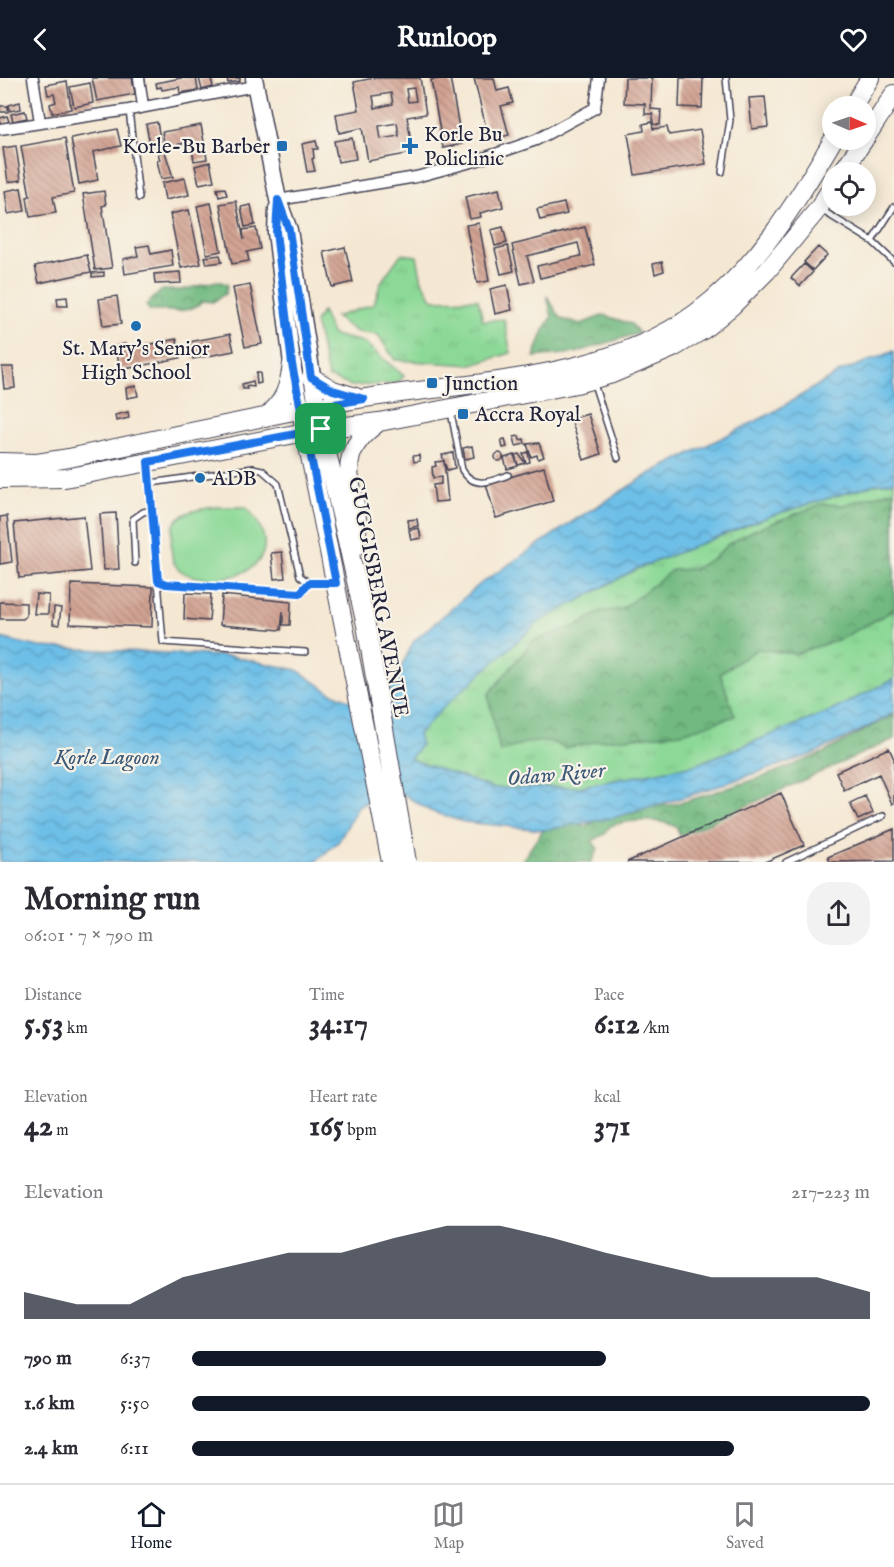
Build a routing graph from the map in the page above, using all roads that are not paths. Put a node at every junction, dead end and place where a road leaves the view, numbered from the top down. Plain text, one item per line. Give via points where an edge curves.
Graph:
1 (33, 78) edge
2 (139, 78) edge
3 (599, 78) edge
4 (726, 78) edge
5 (870, 78) edge
6 (255, 82) edge
7 (894, 94) edge
8 (859, 96) edge
9 (143, 106) junction
10 (129, 110) junction
11 (876, 121) edge
12 (40, 122) junction
13 (0, 129) edge
14 (827, 150) edge
15 (722, 172) dead end
16 (139, 198) dead end
17 (278, 200) junction
18 (822, 203) edge
19 (894, 207) edge
20 (819, 208) junction
21 (872, 241) junction
22 (894, 262) edge
23 (292, 364) junction
24 (311, 377) junction
25 (512, 379) junction
26 (593, 379) junction
27 (364, 399) junction
28 (451, 408) junction
29 (265, 418) junction
30 (313, 420) junction
31 (379, 422) junction
32 (264, 440) junction
33 (618, 458) dead end
34 (0, 462) edge
35 (148, 462) junction
36 (311, 463) junction
37 (508, 476) dead end
38 (0, 479) edge
39 (151, 483) junction
40 (153, 510) junction
41 (135, 563) dead end
42 (158, 581) junction
43 (309, 583) junction
44 (336, 583) junction
45 (360, 595) junction
46 (305, 652) dead end
47 (368, 695) junction
48 (388, 800) junction
49 (883, 816) dead end
50 (391, 862) edge
51 (407, 862) edge
52 (786, 862) edge

1 - 12 street
2 - 9 street
3 - 17 street via 595,108 536,140 416,177
4 - 15 lane via 730,120
5 - 8 main road
6 - 9 street
6 - 17 main road, GUGGISBERG AVENUE
7 - 11 main road
9 - 10 street
10 - 12 street
10 - 16 lane
12 - 13 street
14 - 25 main road via 762,248 696,313 630,348
17 - 23 main road, GUGGISBERG AVENUE via 276,232
17 - 24 main road, GUGGISBERG AVENUE via 289,230
18 - 20 main road
19 - 21 lane
20 - 21 lane
20 - 26 main road via 767,271 703,330 652,358
21 - 22 lane
23 - 29 main road via 286,394
23 - 30 main road, GUGGISBERG AVENUE
24 - 27 main road via 333,390
24 - 30 main road, GUGGISBERG AVENUE
25 - 27 main road
25 - 30 main road via 358,407
26 - 28 main road
26 - 33 lane
27 - 30 main road
28 - 31 main road
28 - 37 lane via 466,476 483,483
29 - 30 main road
29 - 34 main road via 69,458 37,463
30 - 31 main road
30 - 32 main road
30 - 36 main road, GUGGISBERG AVENUE
30 - 45 main road, GUGGISBERG AVENUE
31 - 45 main road via 352,446 350,458 357,541 352,560
32 - 35 main road
32 - 36 main road via 295,451
35 - 38 main road via 65,478
35 - 39 lane
36 - 44 main road, GUGGISBERG AVENUE
39 - 40 lane
39 - 43 lane via 253,468 262,470 278,484 296,567
40 - 41 lane via 133,519
40 - 42 lane
42 - 43 lane via 300,593
42 - 46 lane via 163,642
43 - 44 lane
44 - 47 main road, GUGGISBERG AVENUE
45 - 47 main road, GUGGISBERG AVENUE
47 - 48 main road, GUGGISBERG AVENUE
48 - 50 main road, GUGGISBERG AVENUE
48 - 51 main road, GUGGISBERG AVENUE
49 - 52 lane

